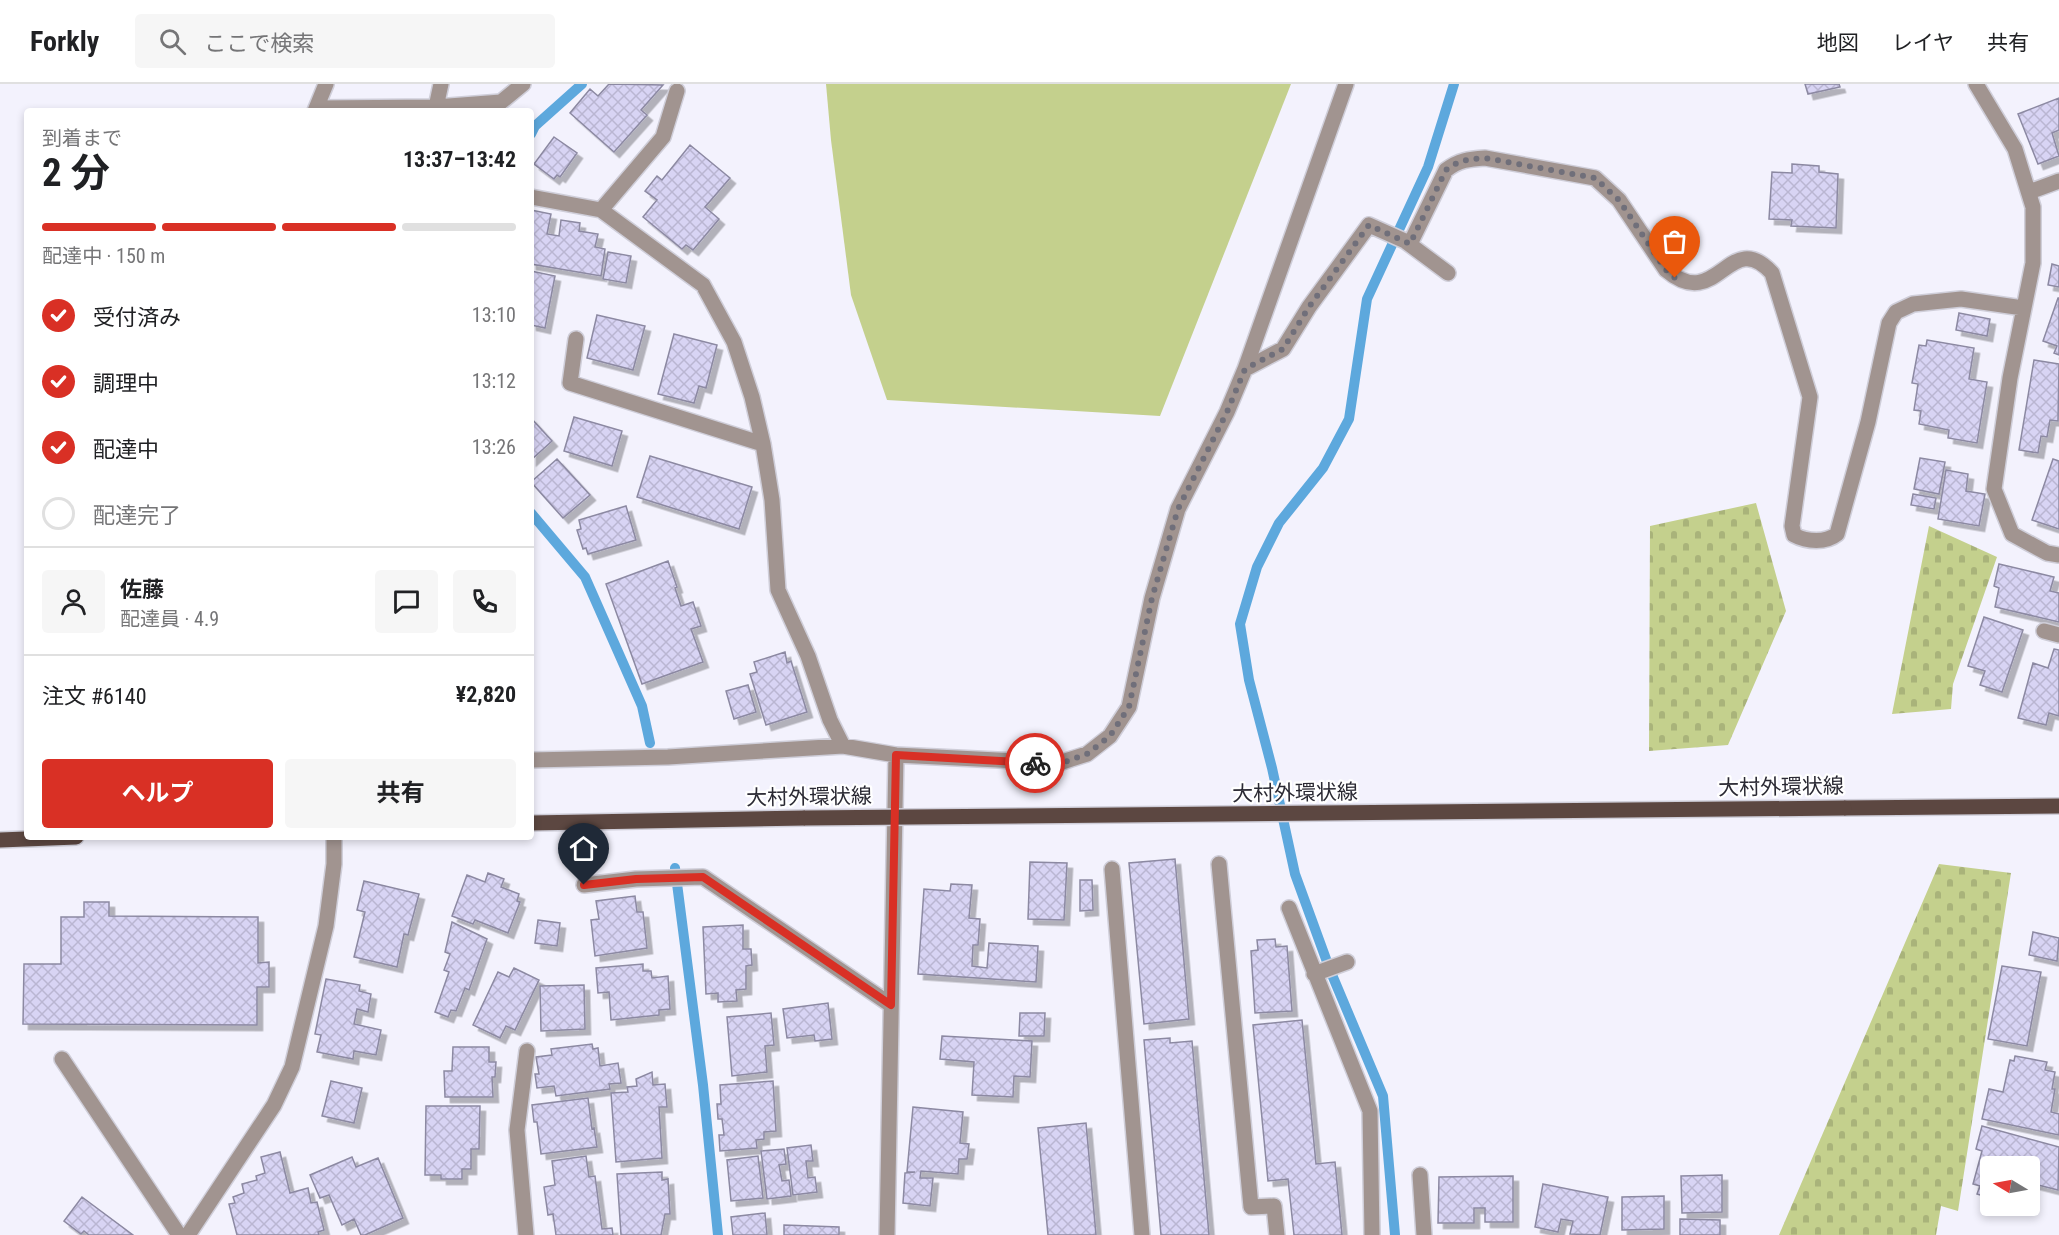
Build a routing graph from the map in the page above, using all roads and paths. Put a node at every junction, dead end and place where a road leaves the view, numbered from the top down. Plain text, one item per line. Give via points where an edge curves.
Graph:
1 (326, 84) edge
2 (441, 84) edge
3 (523, 84) edge
4 (1346, 84) edge
5 (1976, 84) edge
6 (676, 91) dead end
7 (436, 107) junction
8 (316, 108) edge
9 (376, 108) edge
10 (2059, 181) edge
11 (2029, 192) junction
12 (535, 197) edge
13 (601, 210) junction
14 (1407, 243) junction
15 (1448, 273) dead end
16 (2024, 308) junction
17 (576, 339) dead end
18 (1245, 369) junction
19 (763, 444) junction
20 (2059, 555) edge
21 (843, 746) junction
22 (896, 755) junction
23 (534, 760) edge
24 (2059, 806) edge
25 (534, 823) edge
26 (24, 839) edge
27 (0, 840) edge
28 (334, 840) edge
29 (1219, 864) dead end
30 (1112, 869) dead end
31 (584, 885) dead end
32 (1289, 908) dead end
33 (1347, 962) dead end
34 (1315, 973) junction
35 (891, 1005) junction
36 (527, 1051) dead end
37 (63, 1059) dead end
38 (1420, 1175) dead end
39 (179, 1235) edge
40 (188, 1235) edge
41 (526, 1235) edge
42 (887, 1235) edge
43 (1142, 1235) edge
44 (1277, 1235) edge
45 (1372, 1235) edge
46 (1424, 1235) edge

1 - 8 street
2 - 7 street
3 - 7 street via 501,102
4 - 18 street
5 - 11 street via 2015,149
6 - 13 street via 663,137
7 - 9 street
10 - 11 street
11 - 16 street via 2033,207 2033,263
12 - 13 street
13 - 19 street via 703,285 734,342
14 - 15 street
14 - 16 street via 1446,170 1468,159 1485,158 1595,178 1619,200 1675,278 1698,284 1739,259 1762,262 1772,273 1810,397 1792,526 1794,535 1802,539 1830,540 1837,534 1869,422 1889,323 1896,312 1913,304 1961,299
14 - 18 street via 1369,225 1283,349
16 - 20 street via 1994,489 2012,534 2047,553
17 - 19 street via 570,383
18 - 22 street via 1178,509 1152,598 1129,707 1110,736 1087,754 1059,764
19 - 21 street via 772,501 778,590
21 - 22 street
21 - 23 street via 668,757
22 - 35 street
24 - 25 main road, 大村外環状線, bridge
26 - 27 main road
28 - 40 street via 326,926 292,1067 274,1105
29 - 44 street via 1251,1207 1274,1206
30 - 43 street
31 - 35 street via 703,877
32 - 34 street
33 - 34 street
34 - 45 street via 1370,1111
35 - 42 street
36 - 41 street via 517,1130
37 - 39 street
38 - 46 street

